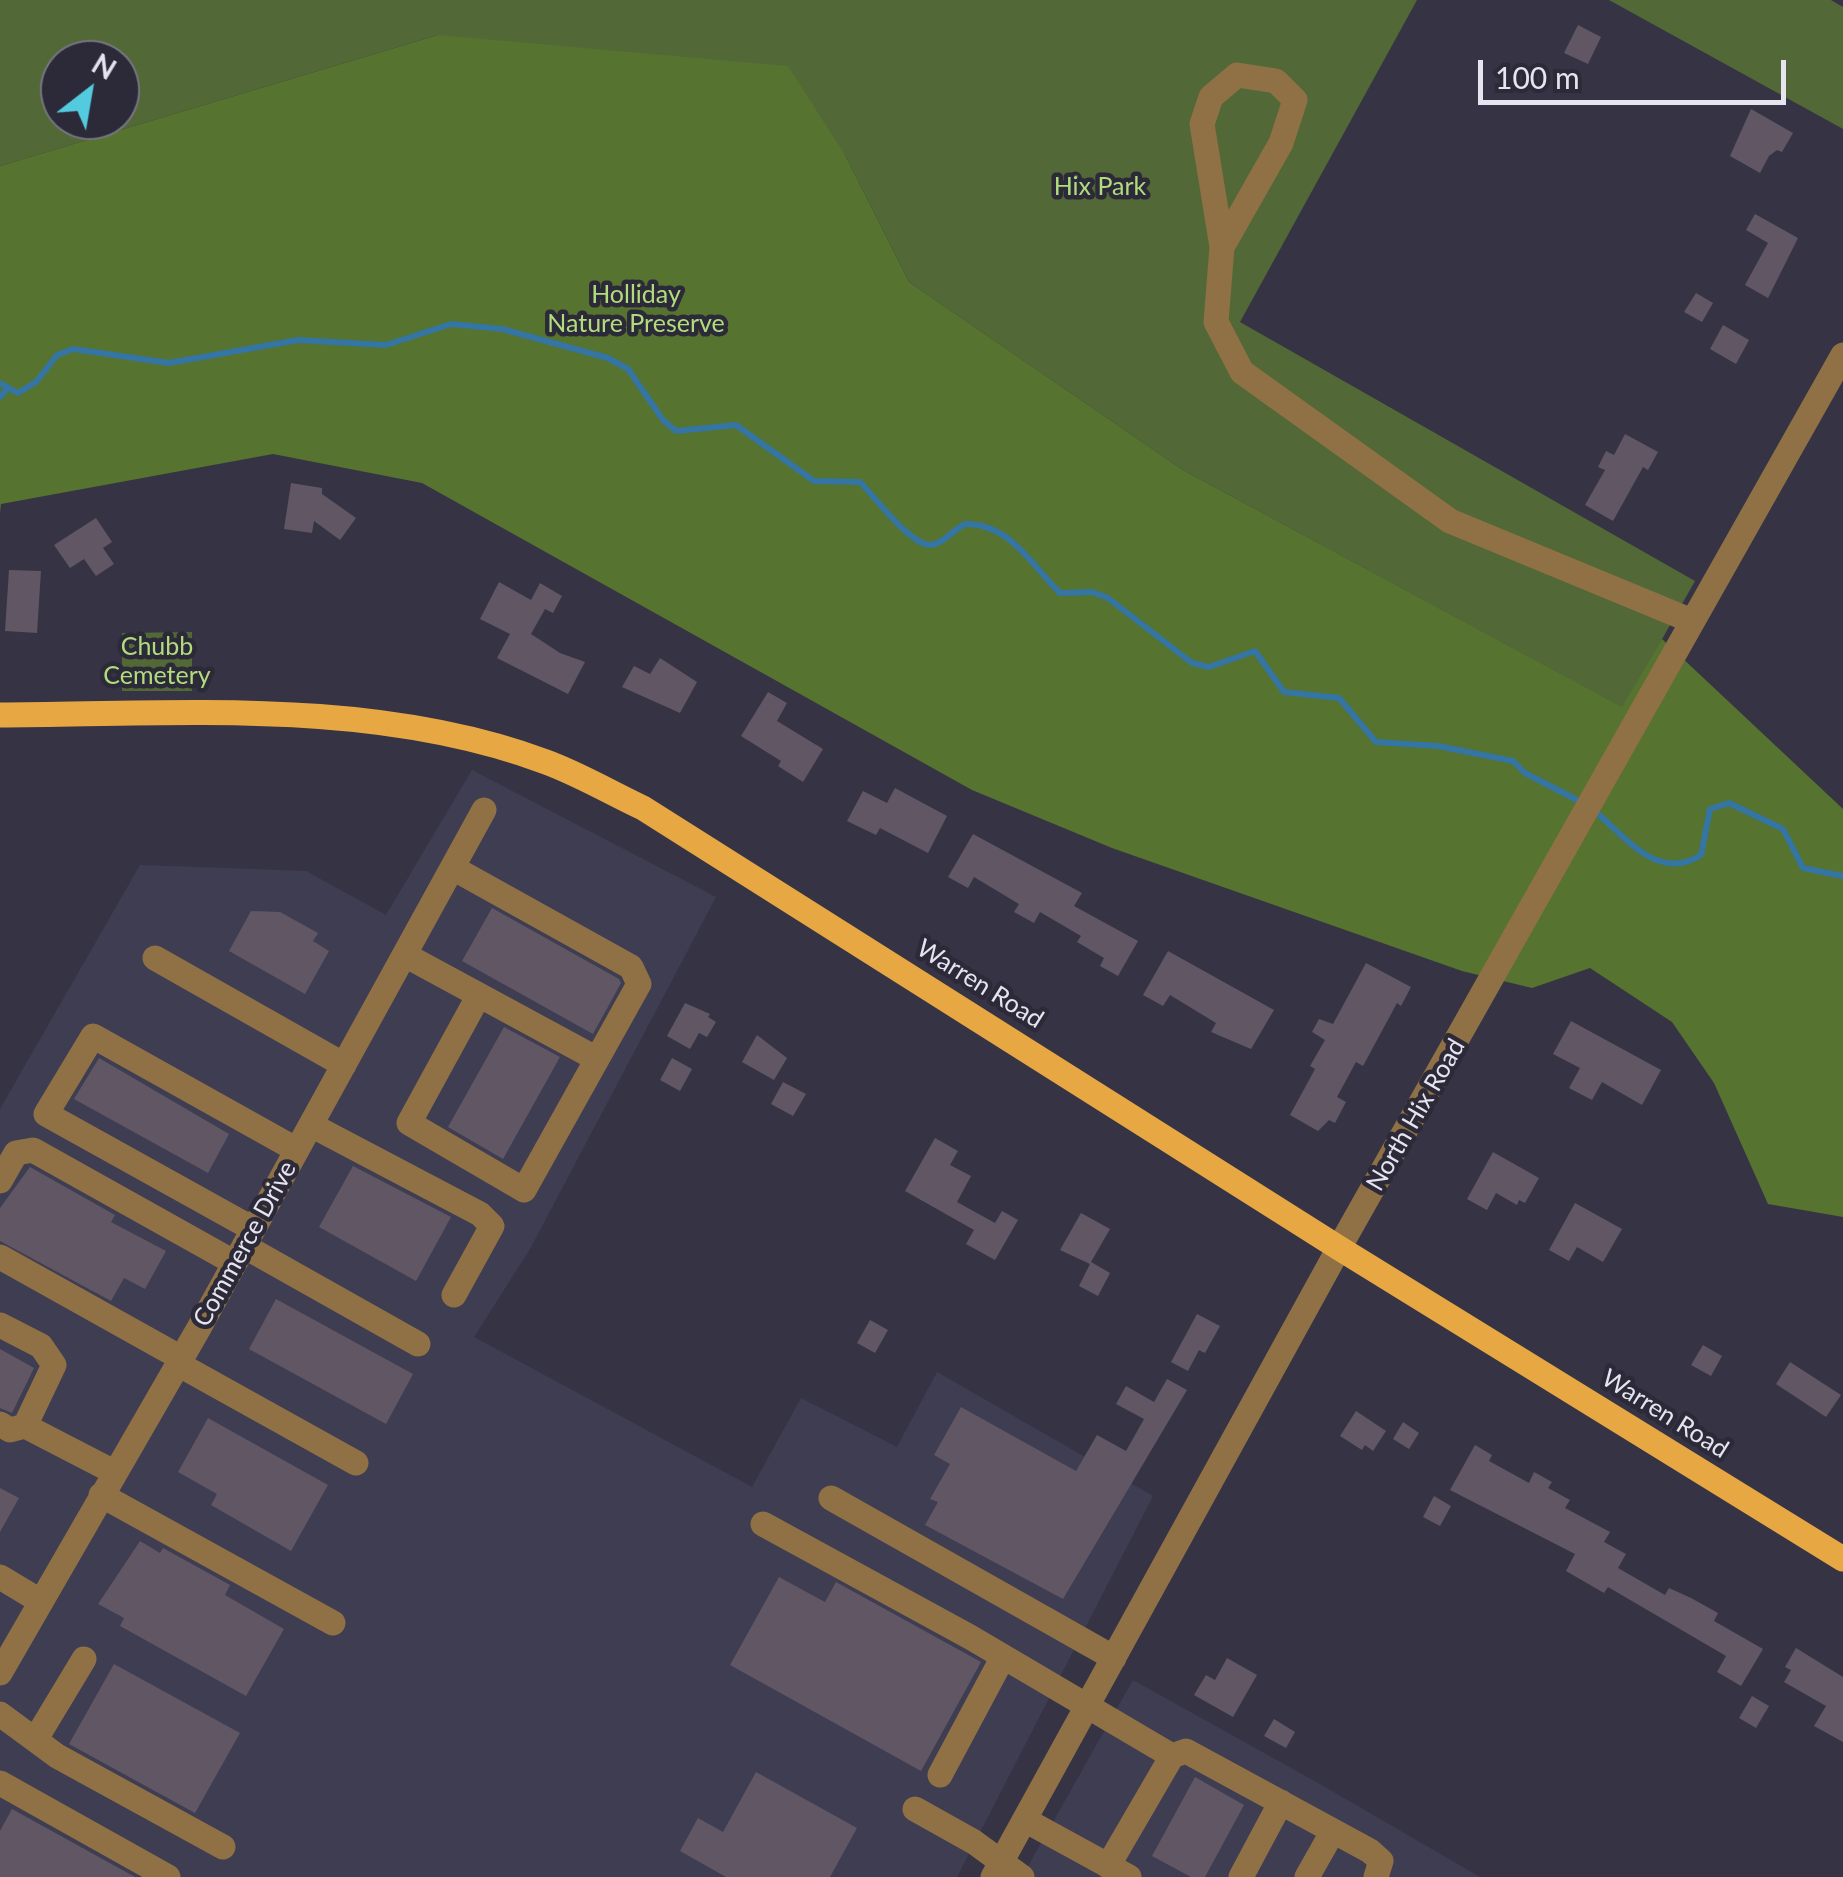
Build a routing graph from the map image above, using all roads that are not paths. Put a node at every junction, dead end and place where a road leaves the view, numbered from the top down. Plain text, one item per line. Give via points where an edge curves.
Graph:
1 (1222, 248) junction
2 (1843, 355) edge
3 (1692, 621) junction
4 (0, 715) edge
5 (484, 810) dead end
6 (452, 868) junction
7 (405, 955) junction
8 (155, 958) dead end
9 (478, 995) junction
10 (597, 1059) junction
11 (344, 1065) junction
12 (311, 1125) junction
13 (297, 1150) junction
14 (0, 1180) edge
15 (244, 1246) junction
16 (1339, 1248) junction
17 (0, 1257) edge
18 (454, 1296) dead end
19 (0, 1325) edge
20 (418, 1344) dead end
21 (180, 1361) junction
22 (12, 1425) edge
23 (356, 1463) dead end
24 (108, 1484) junction
25 (831, 1498) dead end
26 (762, 1524) dead end
27 (1843, 1560) edge
28 (0, 1577) edge
29 (40, 1601) junction
30 (333, 1623) dead end
31 (1003, 1657) junction
32 (1114, 1658) junction
33 (84, 1659) dead end
34 (0, 1674) edge
35 (1086, 1708) junction
36 (0, 1714) edge
37 (36, 1736) junction
38 (1172, 1756) junction
39 (940, 1775) dead end
40 (0, 1783) edge
41 (1280, 1802) junction
42 (915, 1810) dead end
43 (1025, 1820) junction
44 (1333, 1831) junction
45 (223, 1847) dead end
46 (1119, 1871) edge
47 (1005, 1872) edge
48 (168, 1877) edge
49 (1241, 1877) edge
50 (1307, 1877) edge
51 (1376, 1877) edge

1 - 1 street via 1281,143 1295,100 1276,80 1237,74 1211,97 1202,124
1 - 3 street via 1216,322 1242,372 1450,522
2 - 3 street, North Hix Road
3 - 16 street, North Hix Road
4 - 16 main road, Warren Road via 346,718 416,726 548,762 643,808
5 - 6 street, Commerce Drive
6 - 7 street, Commerce Drive
6 - 10 street via 631,966 638,984
7 - 9 street
7 - 11 street, Commerce Drive
8 - 11 street
9 - 10 street
9 - 10 street via 408,1123 524,1190
11 - 12 street, Commerce Drive
12 - 13 street, Commerce Drive
12 - 18 street via 492,1226
13 - 15 street, Commerce Drive
13 - 15 street via 93,1036 46,1114
14 - 15 street via 16,1154 33,1150
15 - 20 street
15 - 21 street, Commerce Drive
16 - 27 main road, Warren Road
16 - 32 street, North Hix Road
17 - 21 street
19 - 22 street via 42,1346 54,1365
21 - 23 street
21 - 24 street, Commerce Drive
22 - 24 street
24 - 29 street, Commerce Drive
24 - 30 street
25 - 32 street
26 - 31 street
28 - 29 street
29 - 34 street, Commerce Drive
31 - 35 street
31 - 39 street
32 - 35 street, North Hix Road
33 - 37 street
35 - 38 street
35 - 43 street, North Hix Road
36 - 37 street
37 - 45 street via 57,1756
38 - 41 street via 1192,1754
38 - 46 street
40 - 48 street
41 - 44 street
41 - 49 street
42 - 47 street
43 - 46 street
43 - 47 street, North Hix Road
44 - 50 street
44 - 51 street via 1380,1858

